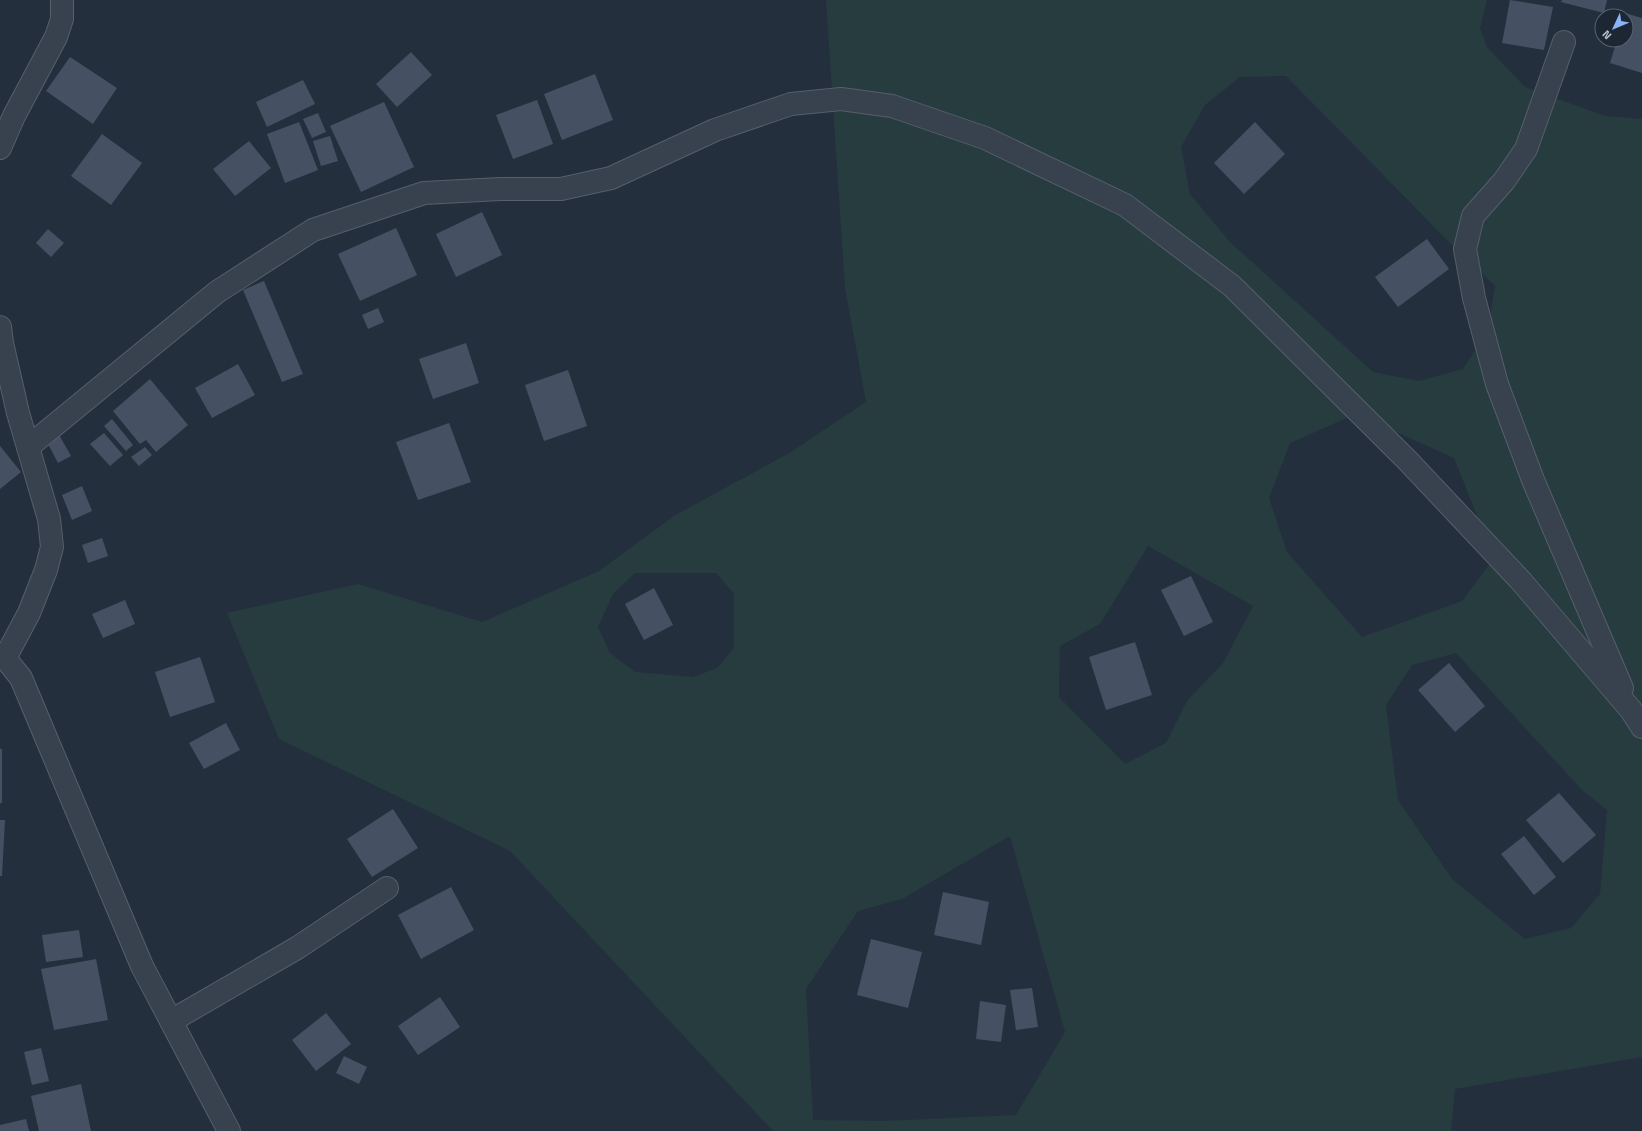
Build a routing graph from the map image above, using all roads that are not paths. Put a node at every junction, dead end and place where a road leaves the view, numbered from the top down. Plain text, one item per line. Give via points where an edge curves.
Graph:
1 (62, 0) edge
2 (1564, 42) dead end
3 (0, 148) edge
4 (0, 327) edge
5 (28, 447) junction
6 (3, 657) edge
7 (1637, 718) edge
8 (387, 888) dead end
9 (171, 1020) junction
10 (229, 1131) edge

1 - 3 street via 62,19 56,37
2 - 7 street via 1526,149 1504,181 1473,216 1465,249 1474,298 1497,384 1533,480
4 - 5 street
5 - 6 street via 49,518 52,547 29,613
5 - 7 street via 217,292 313,230 424,193 561,189 612,178 715,130 791,104 841,99 892,106 986,138 1125,205 1232,286 1419,473 1521,581
6 - 9 street via 21,678 142,966
8 - 9 street via 297,948
9 - 10 street

